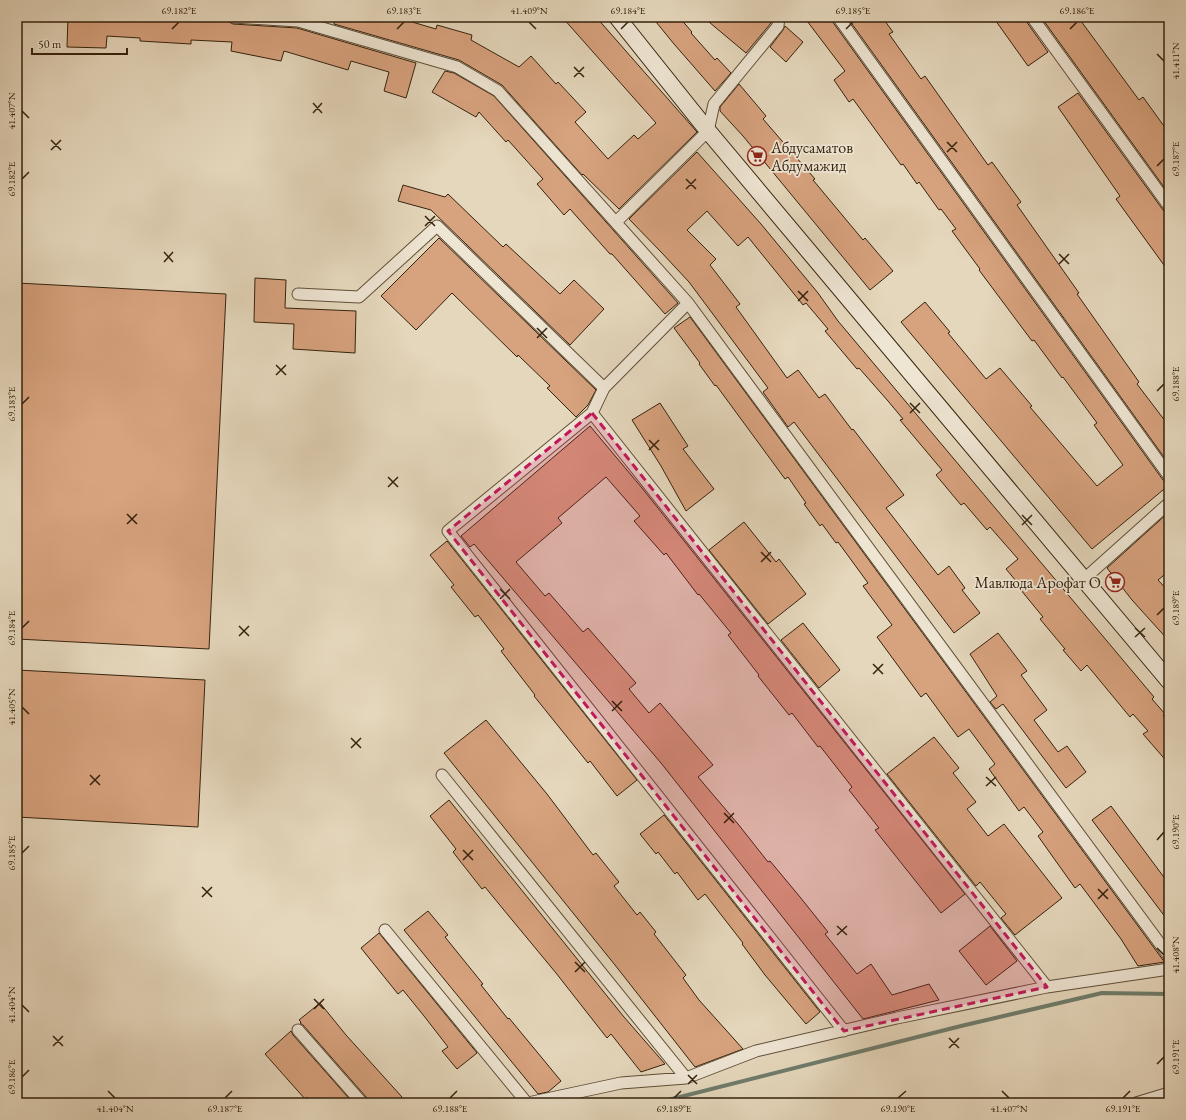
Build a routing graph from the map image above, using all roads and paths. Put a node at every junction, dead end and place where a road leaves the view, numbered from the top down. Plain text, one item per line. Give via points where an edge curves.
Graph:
1 (233, 17) edge
2 (617, 17) edge
3 (779, 17) edge
4 (838, 17) edge
5 (1032, 17) edge
6 (708, 131) junction
7 (1169, 206) edge
8 (616, 222) junction
9 (298, 294) dead end
10 (688, 303) junction
11 (604, 388) junction
12 (592, 413) junction
13 (1169, 476) edge
14 (1169, 503) edge
15 (1083, 580) junction
16 (1169, 681) edge
17 (442, 775) dead end
18 (386, 930) dead end
19 (1169, 956) edge
20 (1169, 969) edge
21 (1047, 987) junction
22 (298, 1030) dead end
23 (844, 1031) junction
24 (686, 1078) junction
25 (1169, 1093) edge
26 (362, 1103) edge
27 (528, 1103) edge
28 (1136, 1103) edge

1 - 8 street via 298,21 457,67 498,91
2 - 6 main road
3 - 6 street via 778,26 714,104
4 - 13 street
5 - 7 street
6 - 8 street
6 - 15 main road
8 - 10 street
9 - 11 street via 359,297 437,226
10 - 11 street
10 - 19 street
11 - 12 street
12 - 21 street
12 - 23 street via 448,531
14 - 15 street
15 - 16 main road
17 - 24 street
18 - 27 street
20 - 21 street
21 - 23 street
22 - 26 street
23 - 24 street via 756,1051
24 - 27 street via 621,1084
25 - 28 street

